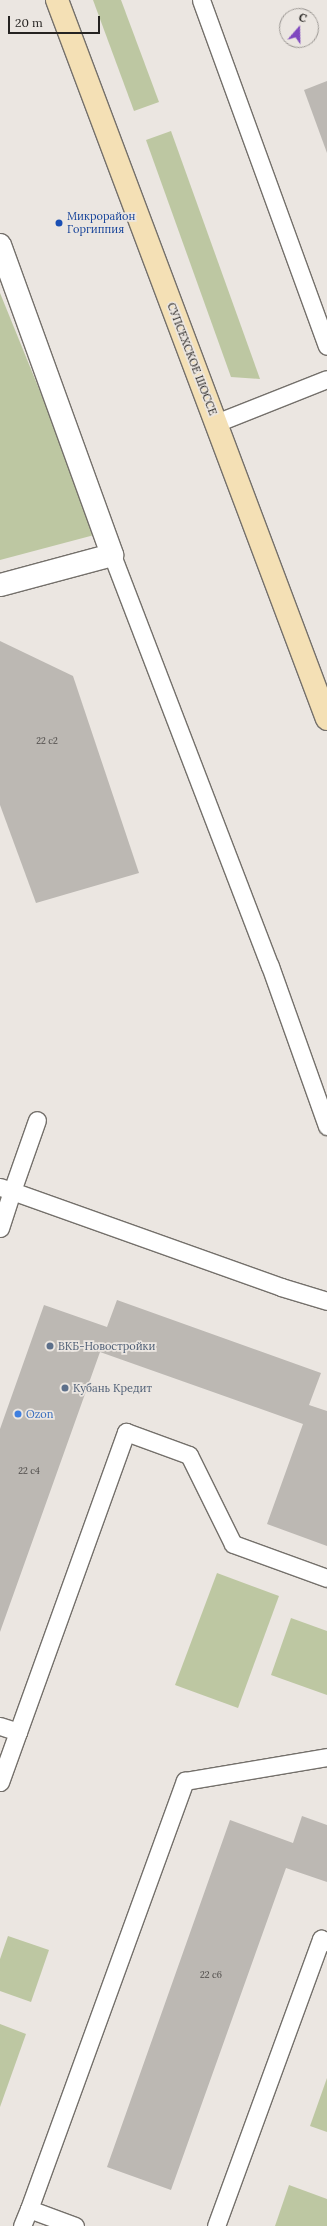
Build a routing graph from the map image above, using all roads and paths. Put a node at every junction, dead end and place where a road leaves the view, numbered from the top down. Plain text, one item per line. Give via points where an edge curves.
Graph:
1 (56, 0) edge
2 (201, 0) edge
3 (0, 245) edge
4 (327, 346) edge
5 (327, 379) edge
6 (216, 424) junction
7 (112, 555) junction
8 (0, 585) edge
9 (327, 719) edge
10 (37, 1120) dead end
11 (327, 1126) edge
12 (6, 1189) edge
13 (0, 1228) edge
14 (327, 1300) edge
15 (327, 1578) edge
16 (0, 1726) edge
17 (18, 1732) junction
18 (327, 1757) edge
19 (0, 1782) edge
20 (327, 1942) edge
21 (29, 2209) junction
22 (22, 2226) edge
23 (75, 2226) edge
24 (216, 2226) edge

1 - 6 main road, СУПСЕХСКОЕ ШОССЕ
2 - 4 lane
3 - 7 street
5 - 6 lane
6 - 9 main road, СУПСЕХСКОЕ ШОССЕ
7 - 8 street
7 - 11 lane via 270,966
10 - 12 lane
12 - 13 lane
12 - 14 lane via 281,1287
15 - 17 lane via 232,1544 189,1456 126,1432
16 - 17 lane
17 - 19 lane
18 - 21 lane via 184,1781
20 - 24 lane via 321,1939
21 - 22 lane
21 - 23 lane

